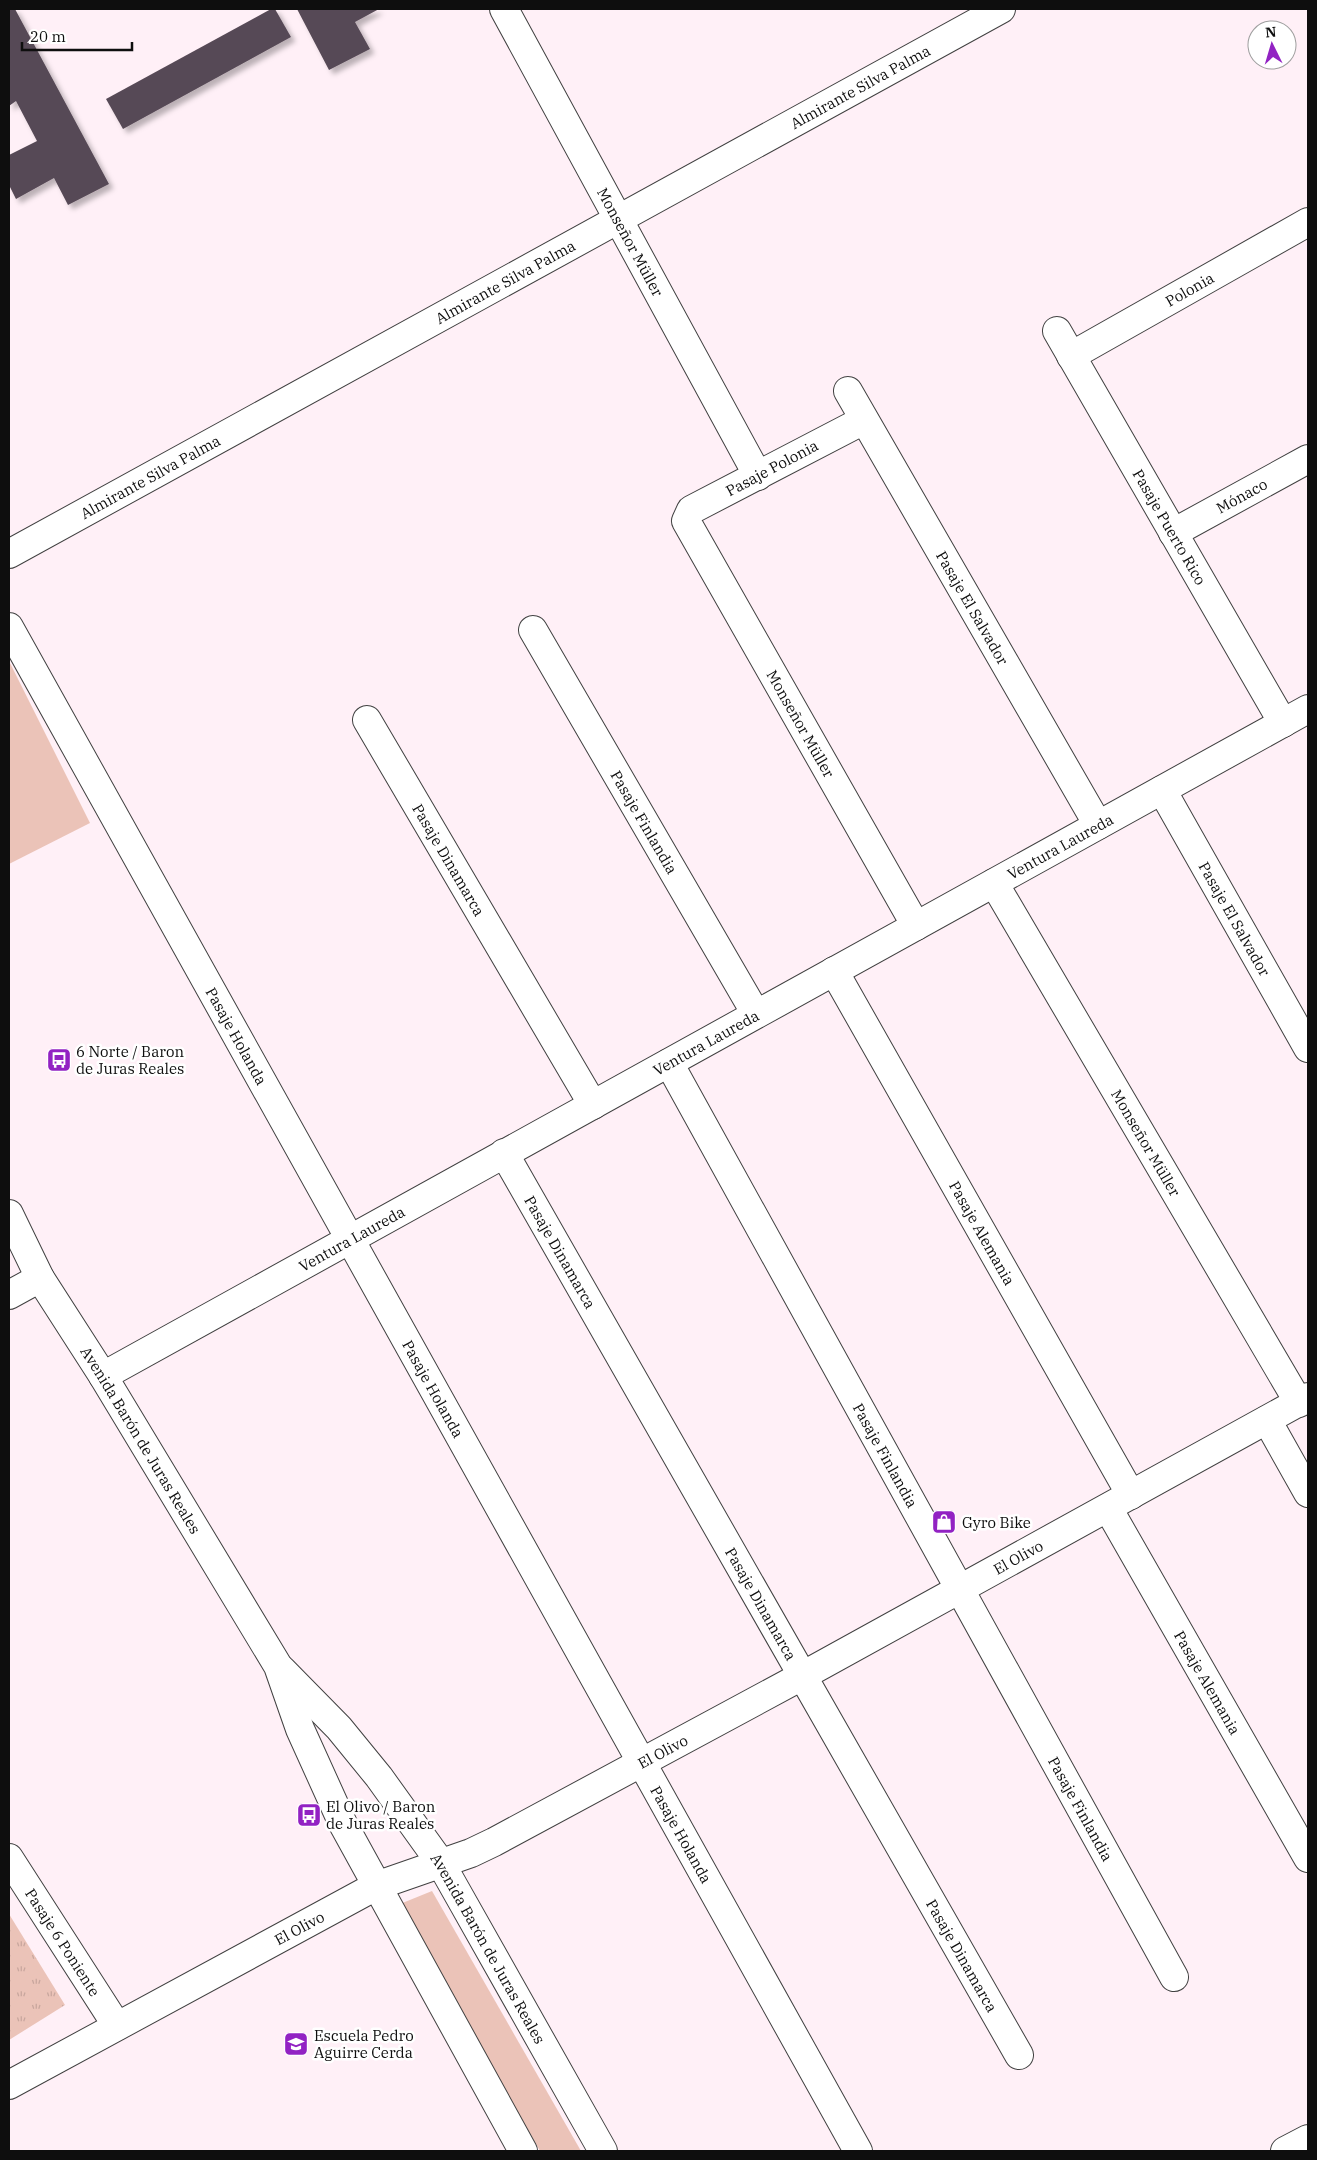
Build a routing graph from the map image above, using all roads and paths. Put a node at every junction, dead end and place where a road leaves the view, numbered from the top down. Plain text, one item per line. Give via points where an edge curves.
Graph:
1 (504, 9) edge
2 (1001, 9) edge
3 (618, 219) junction
4 (1308, 222) edge
5 (1057, 331) dead end
6 (1071, 356) junction
7 (848, 391) dead end
8 (864, 420) junction
9 (1308, 459) edge
10 (758, 476) junction
11 (686, 521) joint
12 (1174, 533) junction
13 (9, 554) edge
14 (9, 627) edge
15 (533, 630) dead end
16 (1308, 708) edge
17 (367, 720) dead end
18 (1283, 723) junction
19 (1162, 790) junction
20 (1098, 825) junction
21 (994, 883) junction
22 (916, 926) junction
23 (834, 971) junction
24 (756, 1014) junction
25 (1308, 1048) edge
26 (669, 1063) junction
27 (592, 1105) junction
28 (504, 1153) junction
29 (9, 1214) edge
30 (350, 1239) junction
31 (40, 1278) junction
32 (9, 1296) edge
33 (103, 1376) junction
34 (1304, 1400) edge
35 (1267, 1420) junction
36 (1308, 1493) edge
37 (1119, 1502) junction
38 (960, 1589) junction
39 (278, 1666) junction
40 (802, 1676) junction
41 (642, 1763) junction
42 (9, 1858) edge
43 (1308, 1858) edge
44 (440, 1862) junction
45 (376, 1886) junction
46 (1174, 1977) dead end
47 (116, 2026) junction
48 (1019, 2055) dead end
49 (9, 2085) edge
50 (1308, 2139) edge
51 (523, 2151) edge
52 (603, 2151) edge
53 (858, 2151) edge
54 (1285, 2151) edge

1 - 3 street, Monseñor Müller
2 - 3 street, Almirante Silva Palma
3 - 10 street, Monseñor Müller
3 - 13 street, Almirante Silva Palma
4 - 6 street, Polonia
5 - 6 street, Pasaje Puerto Rico
6 - 12 street, Pasaje Puerto Rico
7 - 8 street, Pasaje El Salvador
8 - 10 street, Pasaje Polonia
8 - 20 street, Pasaje El Salvador
9 - 12 street, Mónaco
10 - 11 street, Pasaje Polonia via 691,510
11 - 22 street, Monseñor Müller
12 - 18 street, Pasaje Puerto Rico
14 - 30 street, Pasaje Holanda
15 - 24 street, Pasaje Finlandia
16 - 18 street, Ventura Laureda
17 - 27 street, Pasaje Dinamarca
18 - 19 street, Ventura Laureda
19 - 20 street, Ventura Laureda
19 - 25 street, Pasaje El Salvador
20 - 21 street, Ventura Laureda
21 - 22 street, Ventura Laureda
21 - 34 street, Monseñor Müller
22 - 23 street, Ventura Laureda
23 - 24 street, Ventura Laureda
23 - 37 street, Pasaje Alemania
24 - 26 street, Ventura Laureda
26 - 27 street, Ventura Laureda
26 - 38 street, Pasaje Finlandia
27 - 28 street, Ventura Laureda
28 - 30 street, Ventura Laureda
28 - 40 street, Pasaje Dinamarca
29 - 31 street, Avenida Barón de Juras Reales
30 - 33 street, Ventura Laureda
30 - 41 street, Pasaje Holanda
31 - 32 street
31 - 33 street, Avenida Barón de Juras Reales
33 - 39 street, Avenida Barón de Juras Reales
34 - 35 street, El Olivo
35 - 36 street
35 - 37 street, El Olivo
37 - 38 street, El Olivo
37 - 43 street, Pasaje Alemania
38 - 40 street, El Olivo
38 - 46 street, Pasaje Finlandia
39 - 44 street, Avenida Barón de Juras Reales via 339,1728
39 - 45 street, Avenida Barón de Juras Reales via 323,1782
40 - 41 street, El Olivo
40 - 48 street, Pasaje Dinamarca
41 - 44 street, El Olivo via 494,1842
41 - 53 street, Pasaje Holanda
42 - 47 street, Pasaje 6 Poniente
44 - 45 street, El Olivo
44 - 52 street, Avenida Barón de Juras Reales
45 - 47 street, El Olivo
45 - 51 street, Avenida Barón de Juras Reales
47 - 49 street, El Olivo
50 - 54 street

